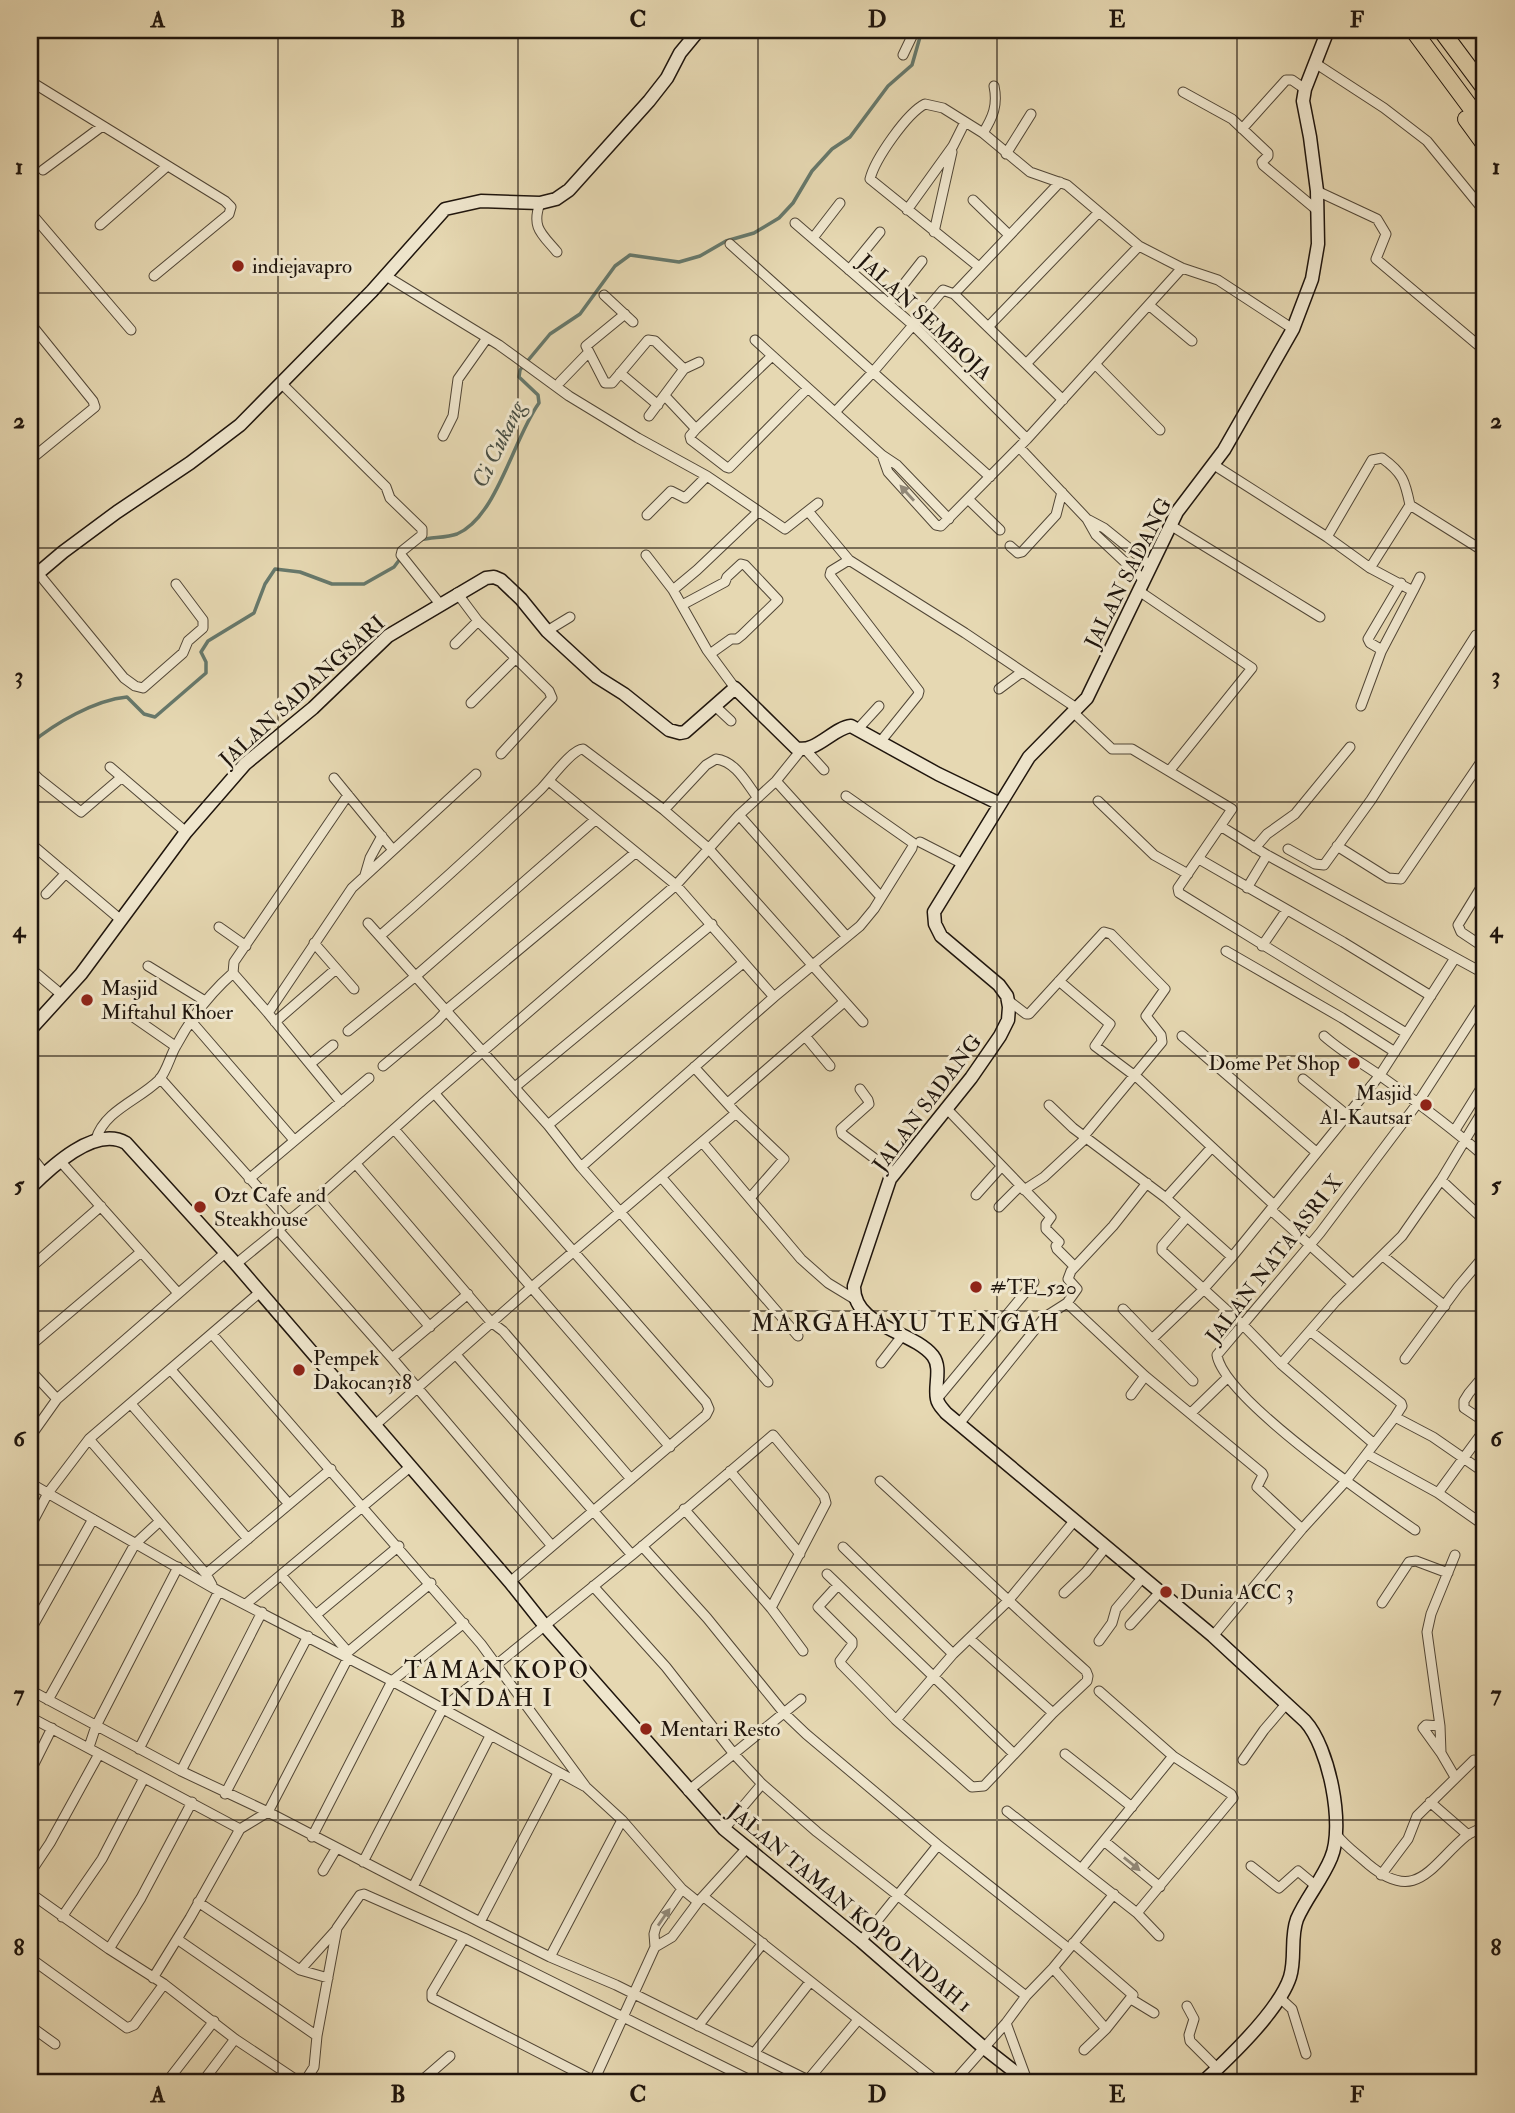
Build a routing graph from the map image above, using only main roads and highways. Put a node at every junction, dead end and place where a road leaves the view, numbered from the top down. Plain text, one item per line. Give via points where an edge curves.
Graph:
1 (1413, 30) edge
2 (1441, 30) edge
3 (1427, 49) junction
4 (1485, 89) edge
5 (1485, 127) edge
6 (1485, 145) edge

1 - 3 highway
2 - 4 highway
3 - 5 highway
3 - 6 highway via 1444,87

